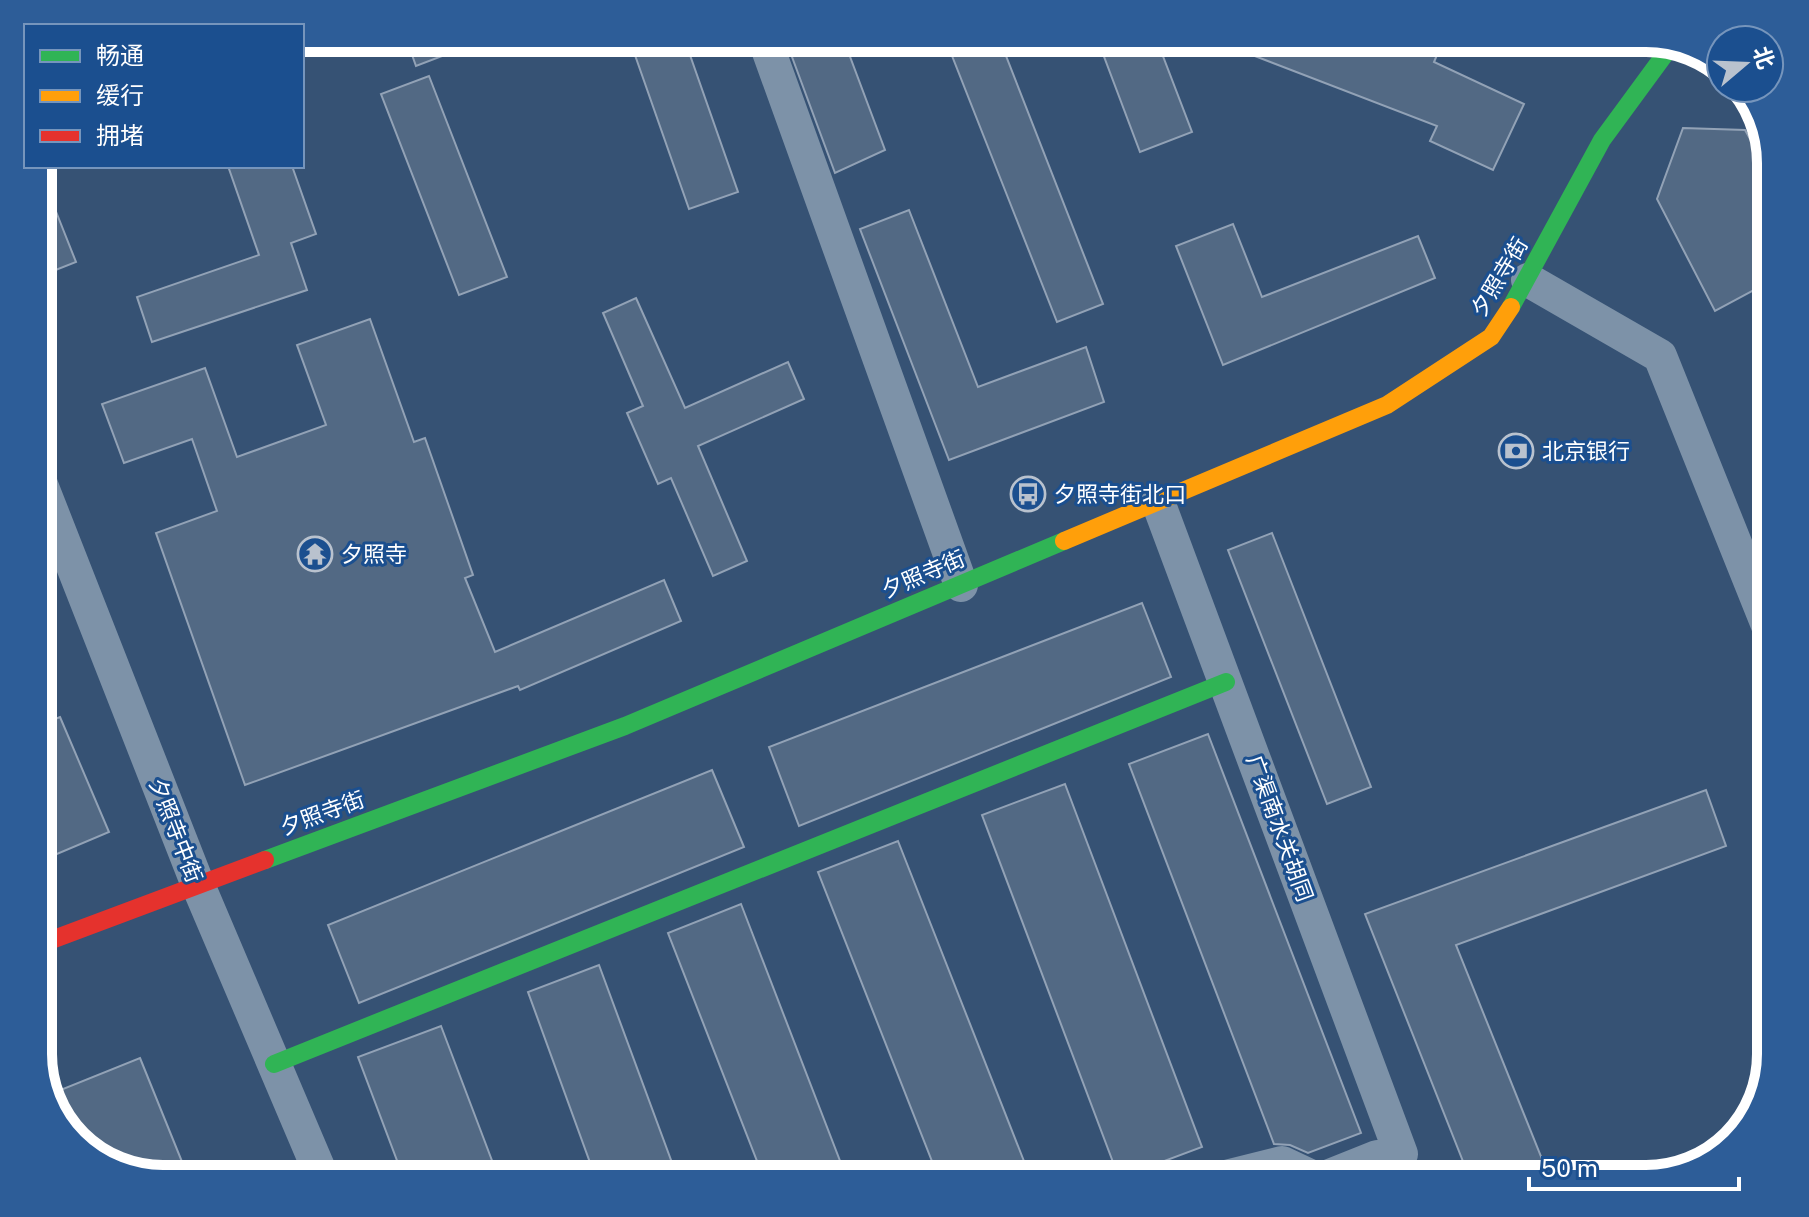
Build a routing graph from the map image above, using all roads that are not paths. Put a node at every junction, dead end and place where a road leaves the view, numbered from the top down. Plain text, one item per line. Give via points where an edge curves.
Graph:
1 (769, 52) edge
2 (1665, 54) edge
3 (1528, 280) junction
4 (1158, 502) junction
5 (52, 513) edge
6 (961, 585) junction
7 (1757, 598) edge
8 (1226, 682) junction
9 (198, 885) junction
10 (52, 940) edge
11 (274, 1064) junction
12 (317, 1165) edge
13 (1357, 1165) edge

1 - 6 street
2 - 3 street, 夕照寺街 via 1602,140
3 - 4 street, 夕照寺街 via 1491,337 1387,405
3 - 7 street via 1660,356
4 - 6 street, 夕照寺街
4 - 8 street, 广渠南水关胡同
5 - 9 street, 夕照寺中街
6 - 9 street, 夕照寺街 via 625,726
8 - 11 street
8 - 13 street, 广渠南水关胡同 via 1401,1154
9 - 10 street, 夕照寺街
9 - 11 street, 夕照寺中街
11 - 12 street, 夕照寺中街

